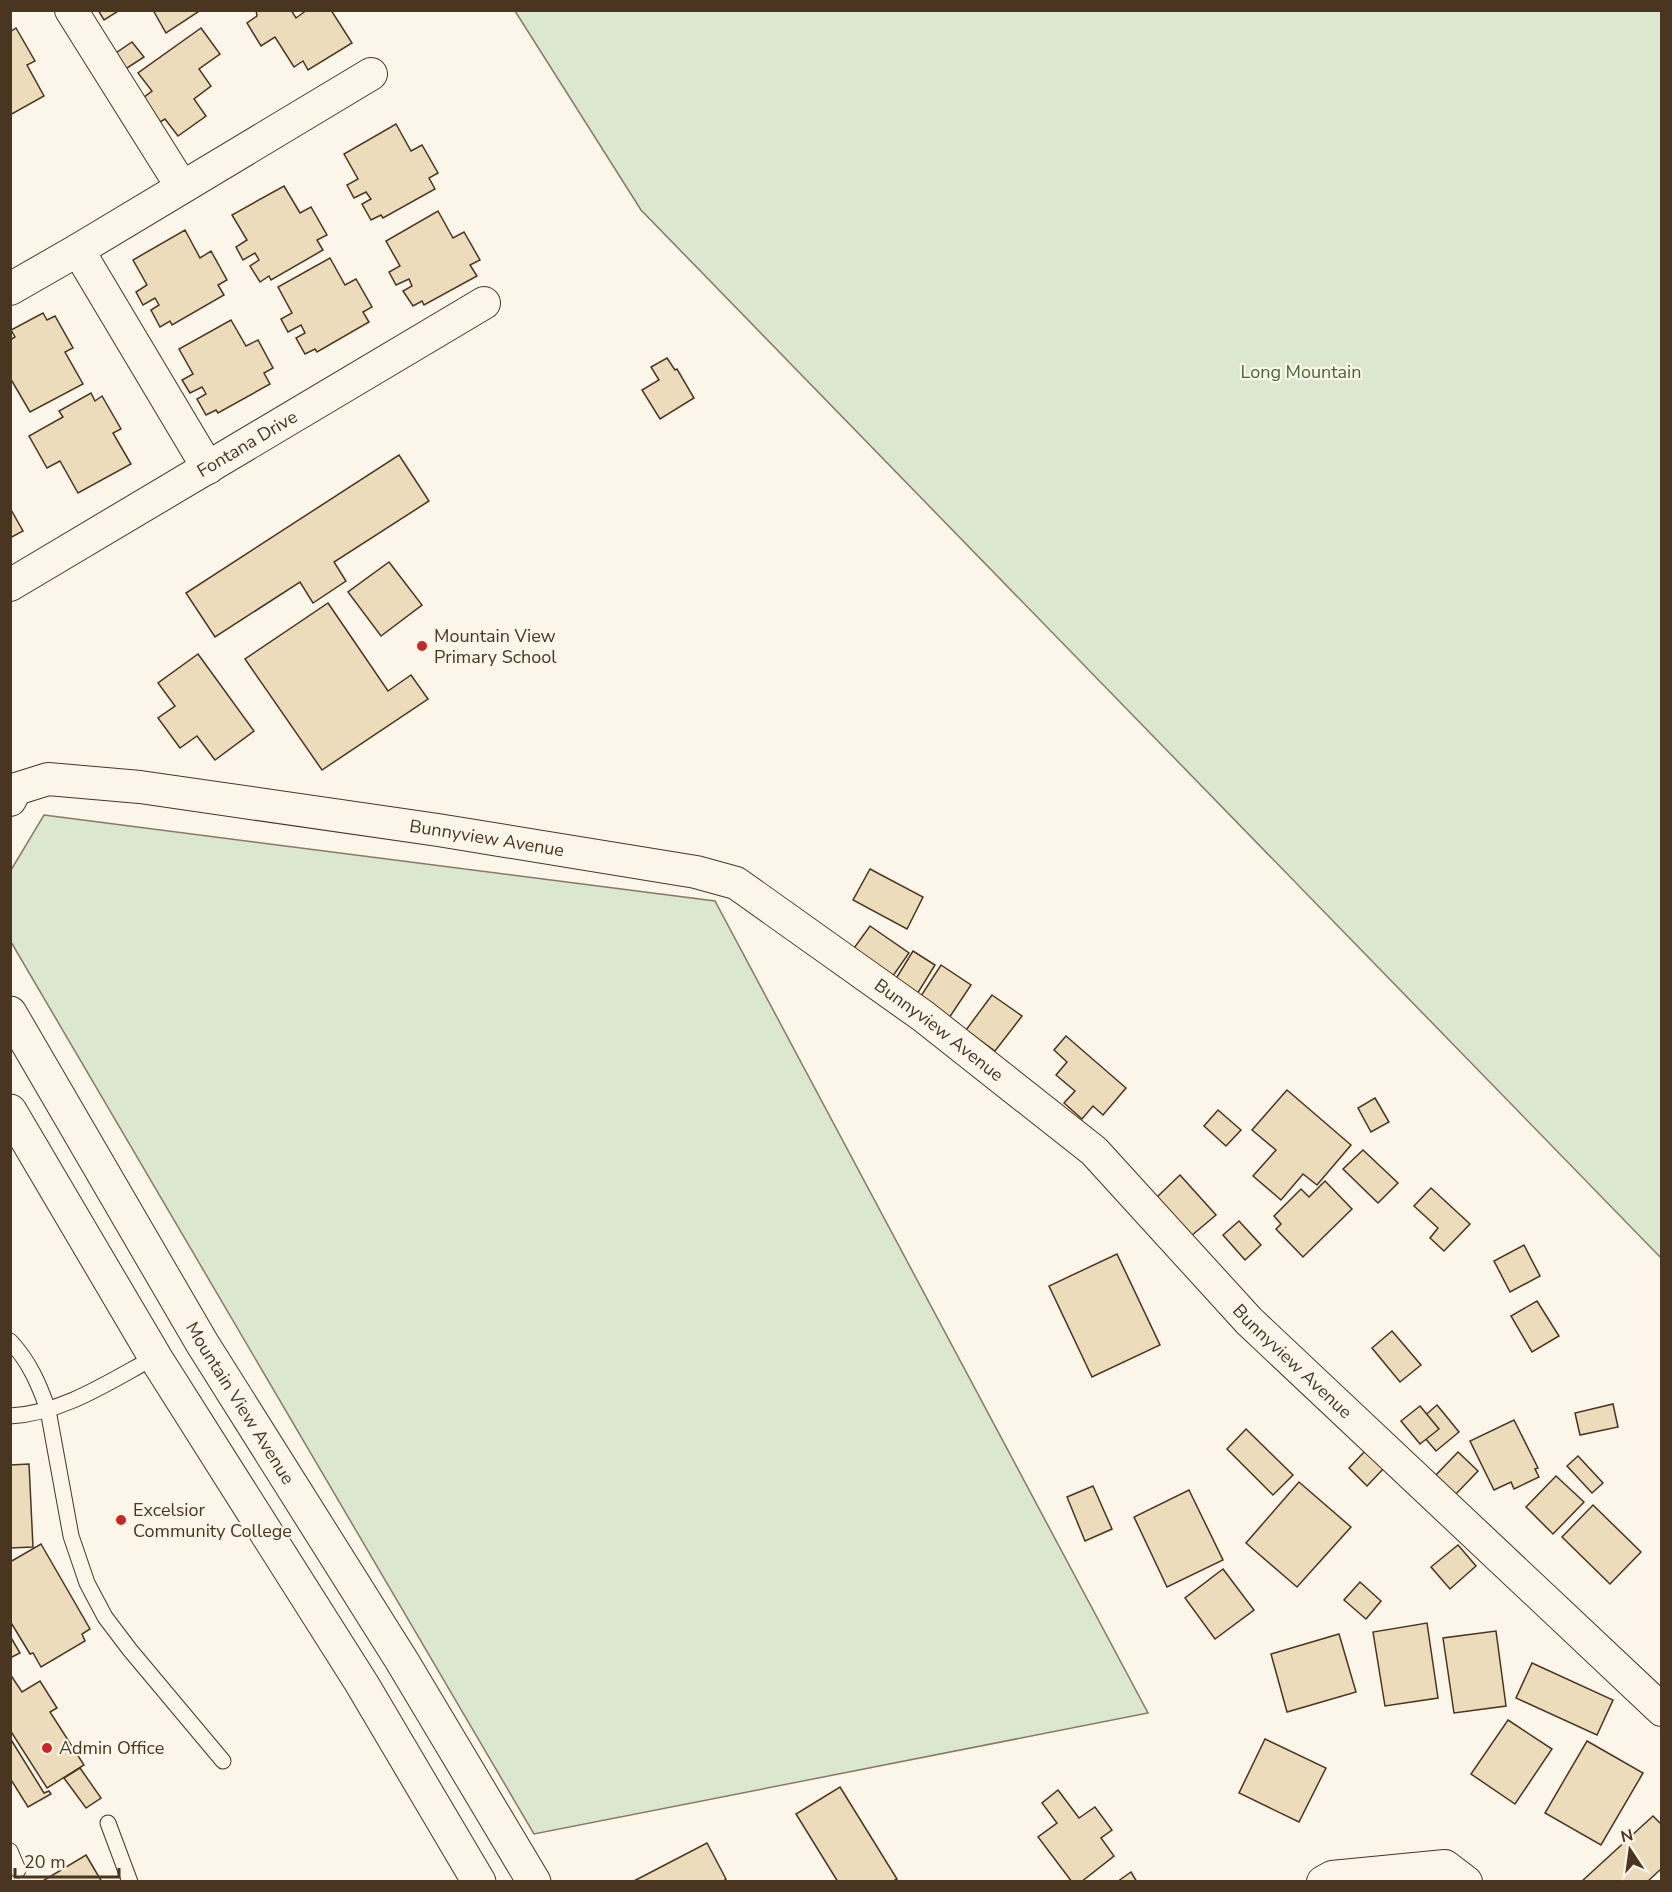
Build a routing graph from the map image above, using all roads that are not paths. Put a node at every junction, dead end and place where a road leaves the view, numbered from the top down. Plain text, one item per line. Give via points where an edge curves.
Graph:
1 (71, 10) edge
2 (371, 74) dead end
3 (182, 187) junction
4 (78, 250) junction
5 (10, 289) edge
6 (484, 303) dead end
7 (208, 468) junction
8 (10, 585) edge
9 (10, 800) edge
10 (10, 1013) edge
11 (10, 1112) edge
12 (10, 1341) edge
13 (155, 1357) junction
14 (48, 1410) junction
15 (10, 1416) edge
16 (1662, 1710) edge
17 (223, 1761) dead end
18 (108, 1823) dead end
19 (10, 1851) edge
20 (18, 1870) dead end
21 (130, 1881) edge
22 (478, 1881) edge
23 (534, 1881) edge
24 (1323, 1881) edge
25 (1466, 1881) edge

1 - 3 street
2 - 3 street
3 - 4 street
4 - 5 street
4 - 7 street
6 - 7 street, Fontana Drive
7 - 8 street, Fontana Drive
9 - 16 street, Bunnyview Avenue via 16,789 48,779 140,787 438,830 696,872 736,884 923,1016 1094,1152 1249,1321
10 - 23 main road, Mountain View Avenue via 202,1343 402,1661
11 - 13 main road
12 - 14 lane via 25,1356
13 - 14 lane
13 - 22 main road via 362,1684
14 - 15 lane
14 - 17 lane via 71,1536 87,1583 105,1617 130,1650
18 - 21 lane
19 - 20 lane
24 - 25 street via 1445,1866

